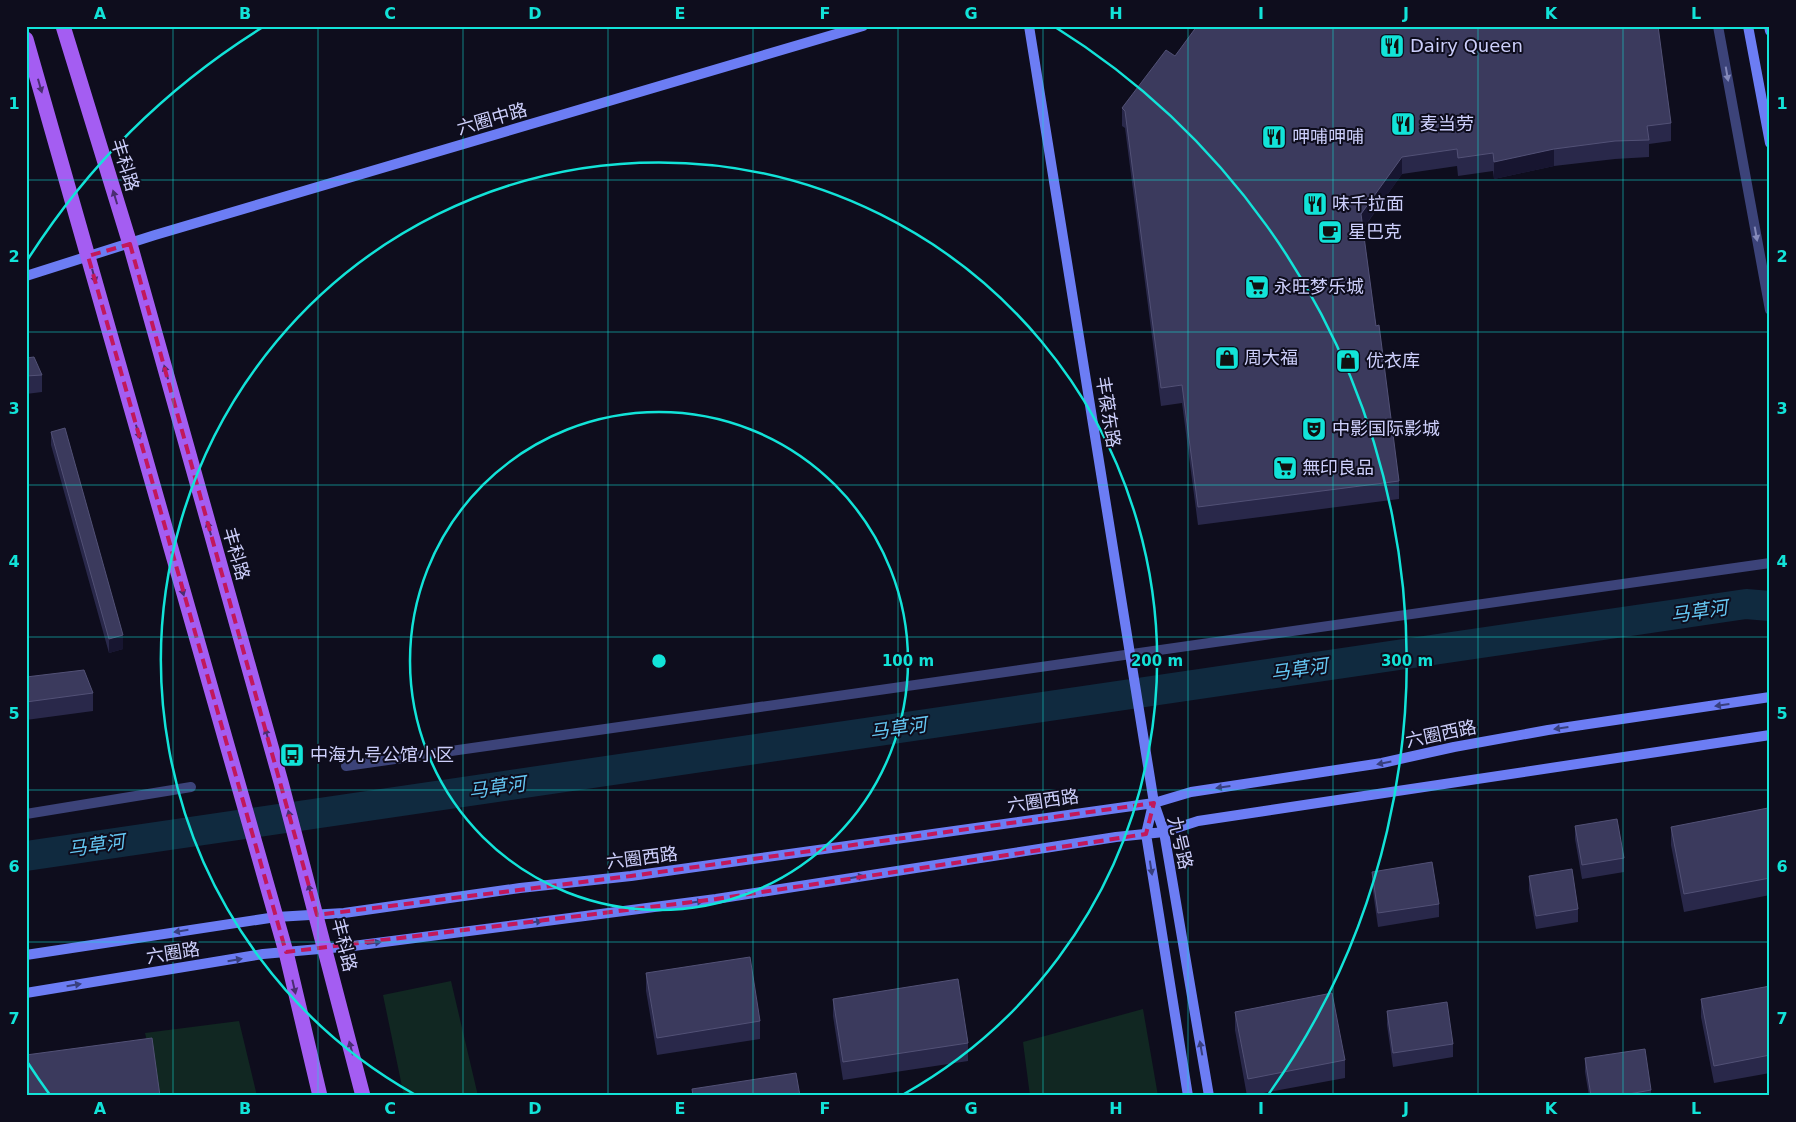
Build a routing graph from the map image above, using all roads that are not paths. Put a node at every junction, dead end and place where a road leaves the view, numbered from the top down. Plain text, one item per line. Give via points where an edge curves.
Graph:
1 (63, 26) edge
2 (863, 26) edge
3 (1029, 26) edge
4 (1718, 26) edge
5 (1748, 26) edge
6 (1769, 26) edge
7 (1770, 32) edge
8 (26, 39) edge
9 (1770, 143) edge
10 (130, 244) junction
11 (88, 256) junction
12 (26, 276) edge
13 (1770, 310) edge
14 (1770, 563) edge
15 (1130, 654) junction
16 (1770, 697) edge
17 (1770, 735) edge
18 (346, 766) dead end
19 (191, 787) dead end
20 (1154, 803) junction
21 (26, 814) edge
22 (1164, 832) junction
23 (1146, 834) junction
24 (317, 915) junction
25 (276, 917) junction
26 (325, 947) junction
27 (286, 952) junction
28 (26, 955) edge
29 (26, 993) edge
30 (356, 1068) junction
31 (320, 1096) edge
32 (363, 1096) edge
33 (370, 1096) edge
34 (1188, 1096) edge
35 (1209, 1096) edge

10 -> 1 main road, 丰科路
2 - 10 main road, 六圈中路
3 - 15 main road, 丰葆东路
4 -> 13 street
5 - 9 main road
6 - 7 main road
8 -> 11 main road
10 - 11 main road, 六圈中路
24 -> 10 main road, 丰科路
11 - 12 main road, 六圈中路
11 -> 25 main road
14 - 15 street
15 - 18 street
15 - 20 main road, 丰葆东路
16 -> 20 main road, 六圈西路 via 1548,730 1382,763 1191,792
17 - 22 main road via 1198,821
19 - 21 street
20 - 22 main road, 九号路
20 - 23 main road, 九号路
20 - 24 main road, 六圈西路 via 631,876
22 - 23 main road
35 -> 22 main road, 九号路
26 -> 23 main road via 716,899
23 -> 34 main road, 九号路
24 - 25 main road, 六圈路
24 - 26 main road, 丰科路
25 - 27 main road
25 -> 28 main road, 六圈路
26 - 27 main road, 六圈路
30 -> 26 main road, 丰科路
29 -> 27 main road, 六圈路
27 -> 31 main road
30 - 32 main road, 丰科路
30 - 33 main road

